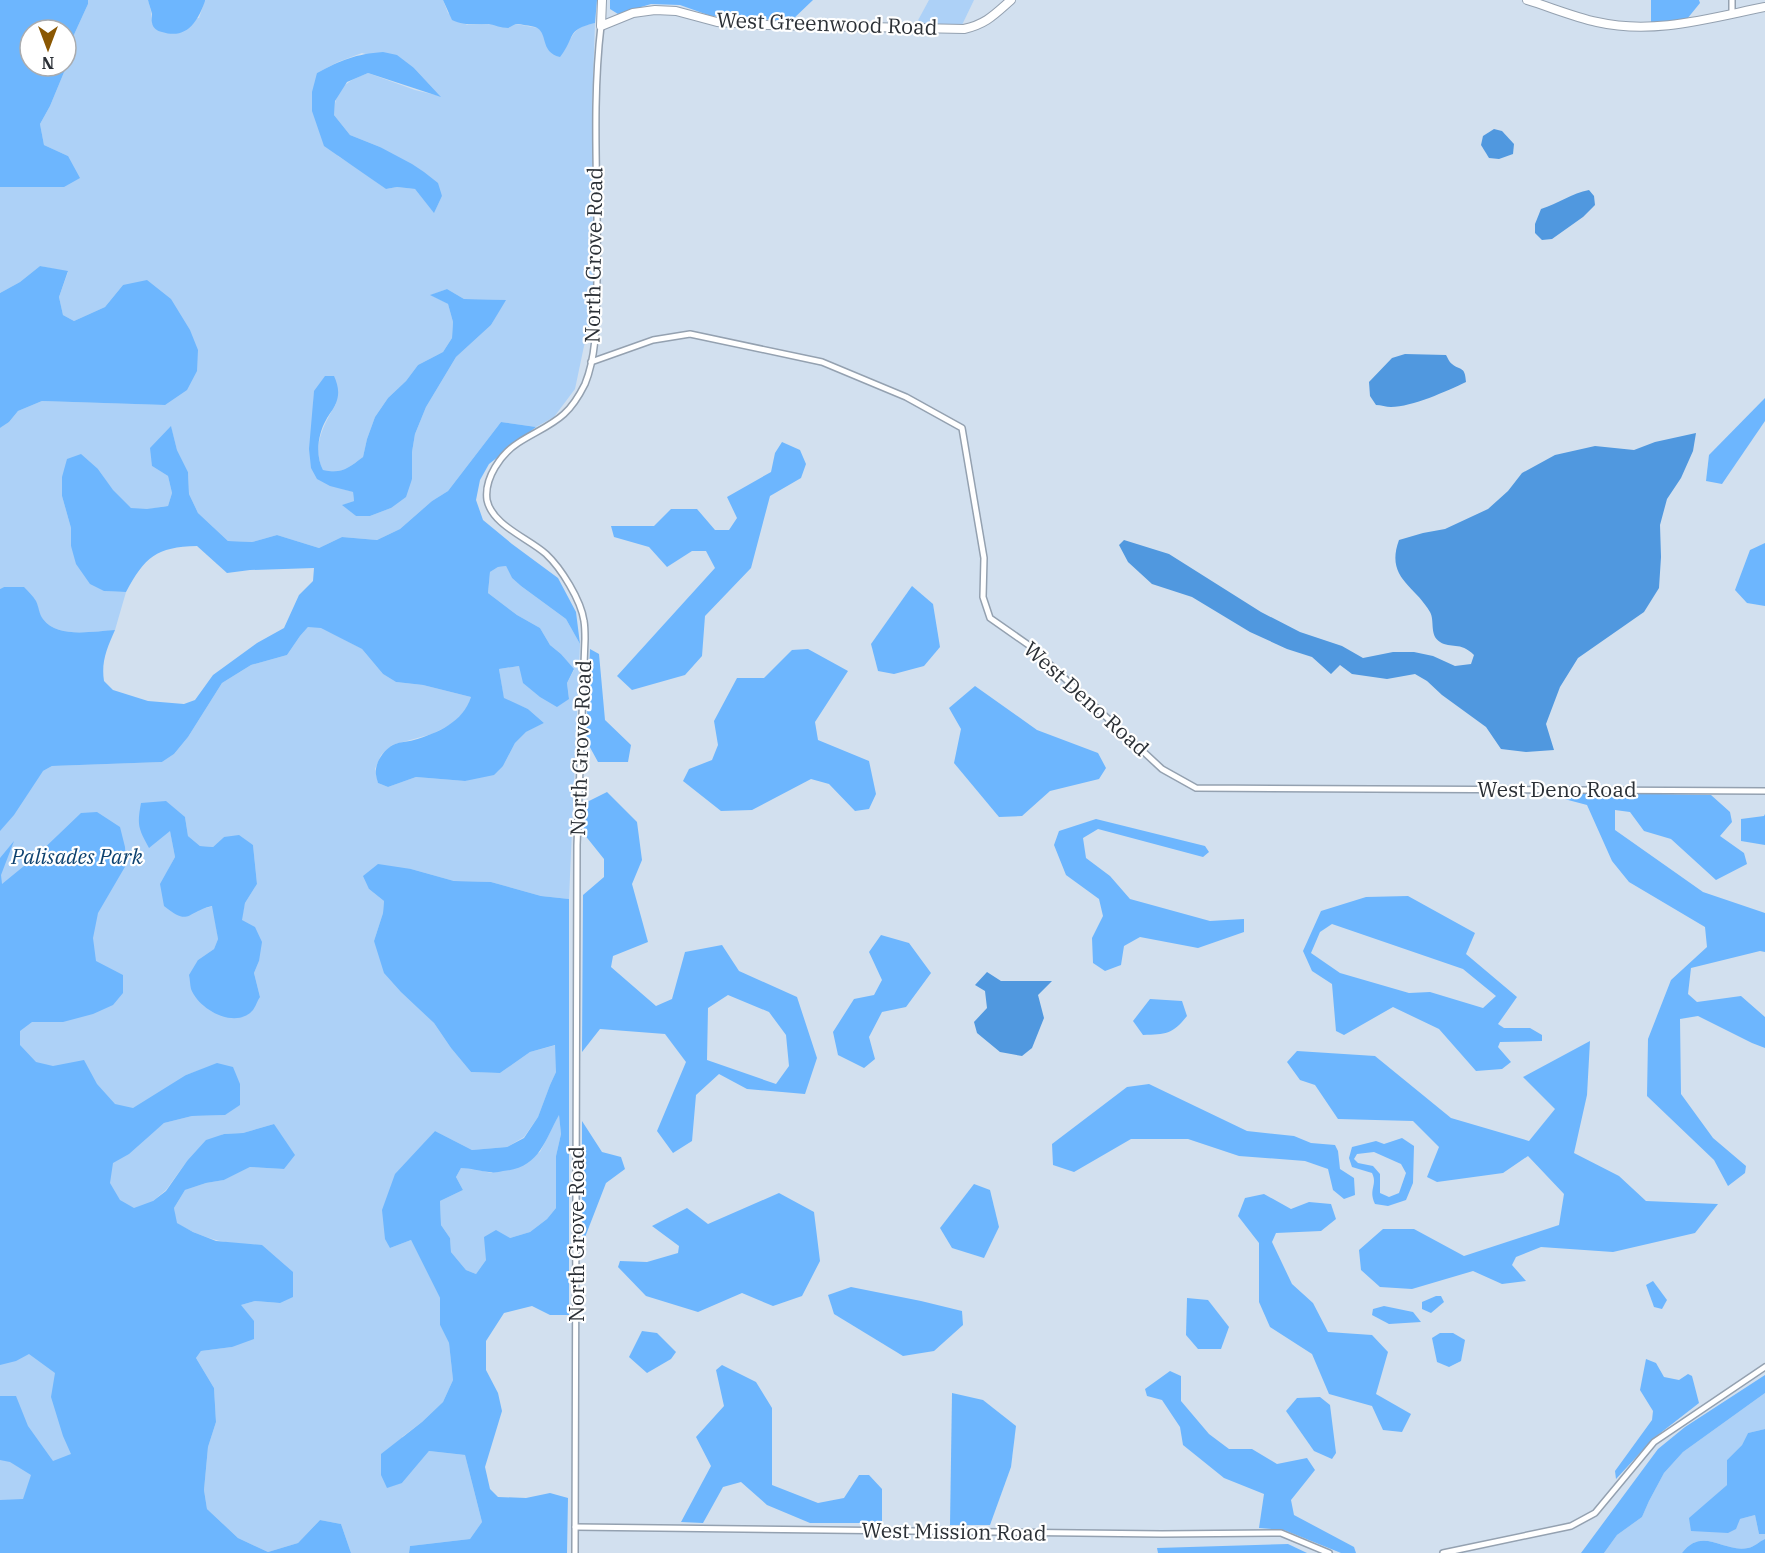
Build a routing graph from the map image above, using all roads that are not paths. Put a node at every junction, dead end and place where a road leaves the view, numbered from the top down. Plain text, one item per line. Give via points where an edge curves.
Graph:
1 (602, 0) edge
2 (1011, 0) edge
3 (1527, 0) edge
4 (1732, 0) edge
5 (1765, 7) edge
6 (1732, 14) junction
7 (601, 26) junction
8 (591, 362) junction
9 (1765, 791) edge
10 (1765, 1367) edge
11 (575, 1527) junction
12 (575, 1553) edge
13 (1329, 1553) edge
14 (1443, 1553) edge

1 - 7 street
2 - 7 street, West Greenwood Road via 994,17 964,29 717,22 676,11 655,10 633,13
3 - 6 street via 1598,22 1629,26 1663,26
4 - 6 street
5 - 6 street
7 - 8 street, North Grove Road via 596,87 596,329
8 - 9 street, West Deno Road via 653,340 690,334 822,362 906,397 963,428 984,558 983,597 990,618 1030,646 1162,769 1196,788
8 - 11 street, North Grove Road via 585,383 566,412 516,444 503,456 488,483 488,500 494,515 548,556 577,600 584,619 577,845
10 - 14 street via 1654,1442 1595,1513 1571,1526
11 - 12 street, North Grove Road
11 - 13 street, West Mission Road via 1281,1533

